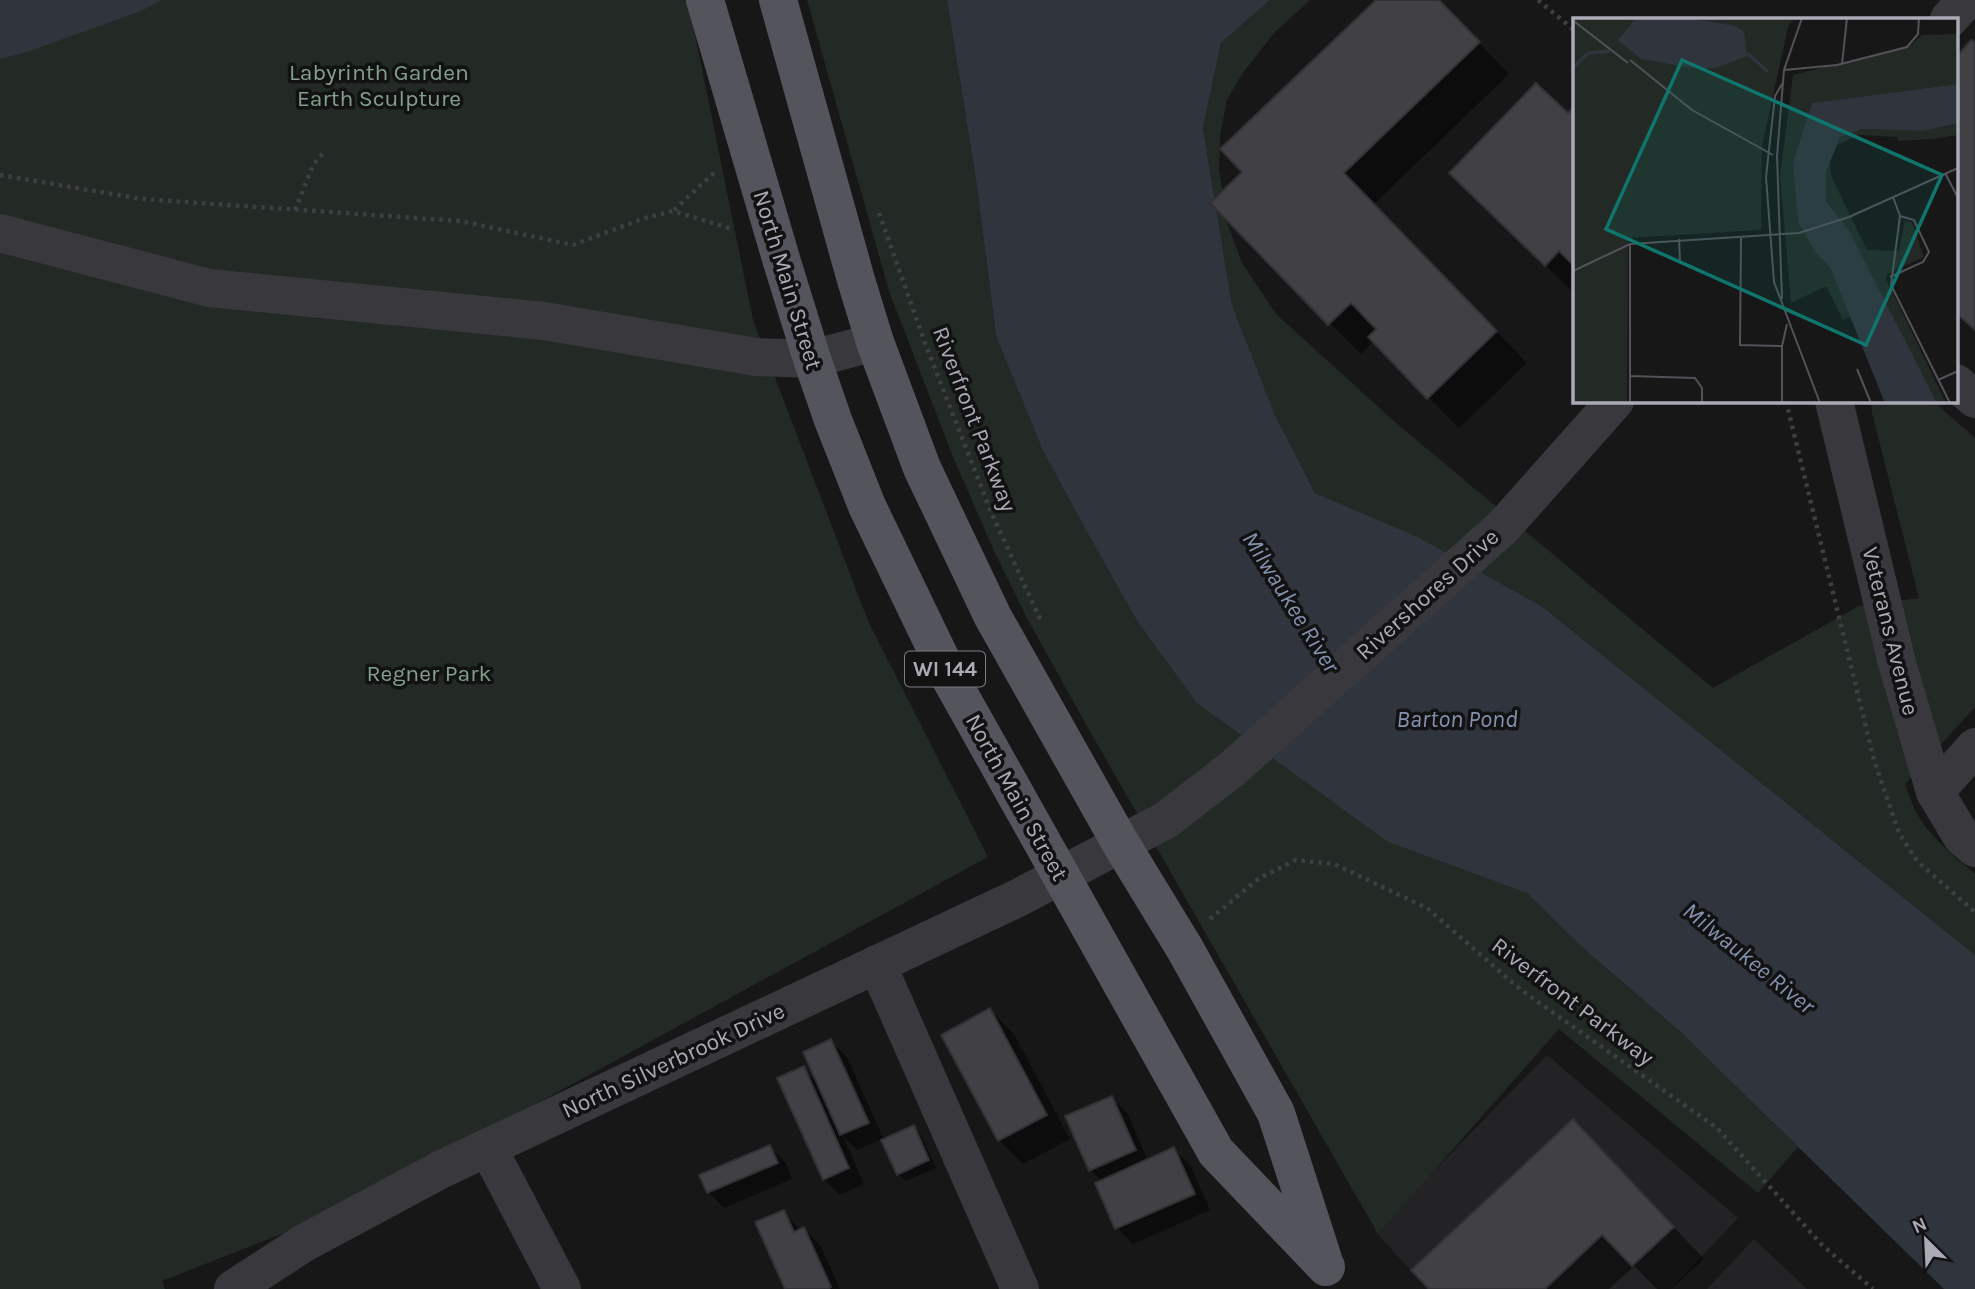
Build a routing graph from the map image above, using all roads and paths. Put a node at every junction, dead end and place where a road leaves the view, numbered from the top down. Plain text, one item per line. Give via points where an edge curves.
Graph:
1 (705, 0) edge
2 (778, 0) edge
3 (1538, 0) edge
4 (1965, 0) edge
5 (1950, 18) edge
6 (1573, 29) edge
7 (747, 143) junction
8 (324, 152) dead end
9 (0, 175) edge
10 (877, 207) dead end
11 (295, 210) junction
12 (673, 211) junction
13 (0, 233) edge
14 (776, 243) junction
15 (875, 342) junction
16 (812, 359) junction
17 (1958, 385) edge
18 (1975, 399) edge
19 (1614, 402) edge
20 (1786, 402) edge
21 (1834, 402) edge
22 (1046, 630) dead end
23 (1975, 747) edge
24 (1935, 792) junction
25 (1121, 844) junction
26 (1975, 848) edge
27 (1061, 875) junction
28 (1975, 912) edge
29 (1185, 949) junction
30 (877, 964) junction
31 (488, 1148) junction
32 (1331, 1278) edge
33 (233, 1289) edge
34 (562, 1289) edge
35 (1020, 1289) edge
36 (1874, 1289) edge

1 - 7 main road, North Main Street / WI 144
2 - 15 main road, North Main Street / WI 144
3 - 6 path
4 - 5 street
7 - 12 path
7 - 14 main road, North Main Street / WI 144
8 - 11 path via 313,165
9 - 11 path via 142,199
10 - 22 path, Riverfront Parkway via 991,512
11 - 12 path via 460,221 573,245
12 - 14 path
13 - 16 street via 209,288 544,321 756,357
14 - 16 main road, North Main Street / WI 144
15 - 16 street
15 - 25 main road, North Main Street / WI 144 via 922,468 993,617
16 - 27 main road, North Main Street / WI 144 via 867,506 949,676
17 - 18 street
19 - 25 street, Rivershores Drive via 1504,526 1232,769 1166,820
20 - 28 path via 1874,760 1899,833 1917,861
21 - 24 street, Veterans Avenue via 1898,663
23 - 24 street
24 - 26 street, Veterans Avenue via 1962,837
25 - 27 street, North Silverbrook Drive
25 - 29 main road, North Main Street / WI 144
27 - 30 street, North Silverbrook Drive
27 - 32 main road, North Main Street / WI 144 via 1216,1152
29 - 32 main road, North Main Street / WI 144 via 1276,1113
29 - 36 path, Riverfront Parkway via 1209,919 1258,879 1296,860 1334,864 1427,908 1521,990 1717,1128 1822,1245
30 - 31 street, North Silverbrook Drive
30 - 35 street
31 - 33 street, North Silverbrook Drive via 304,1243
31 - 34 street

